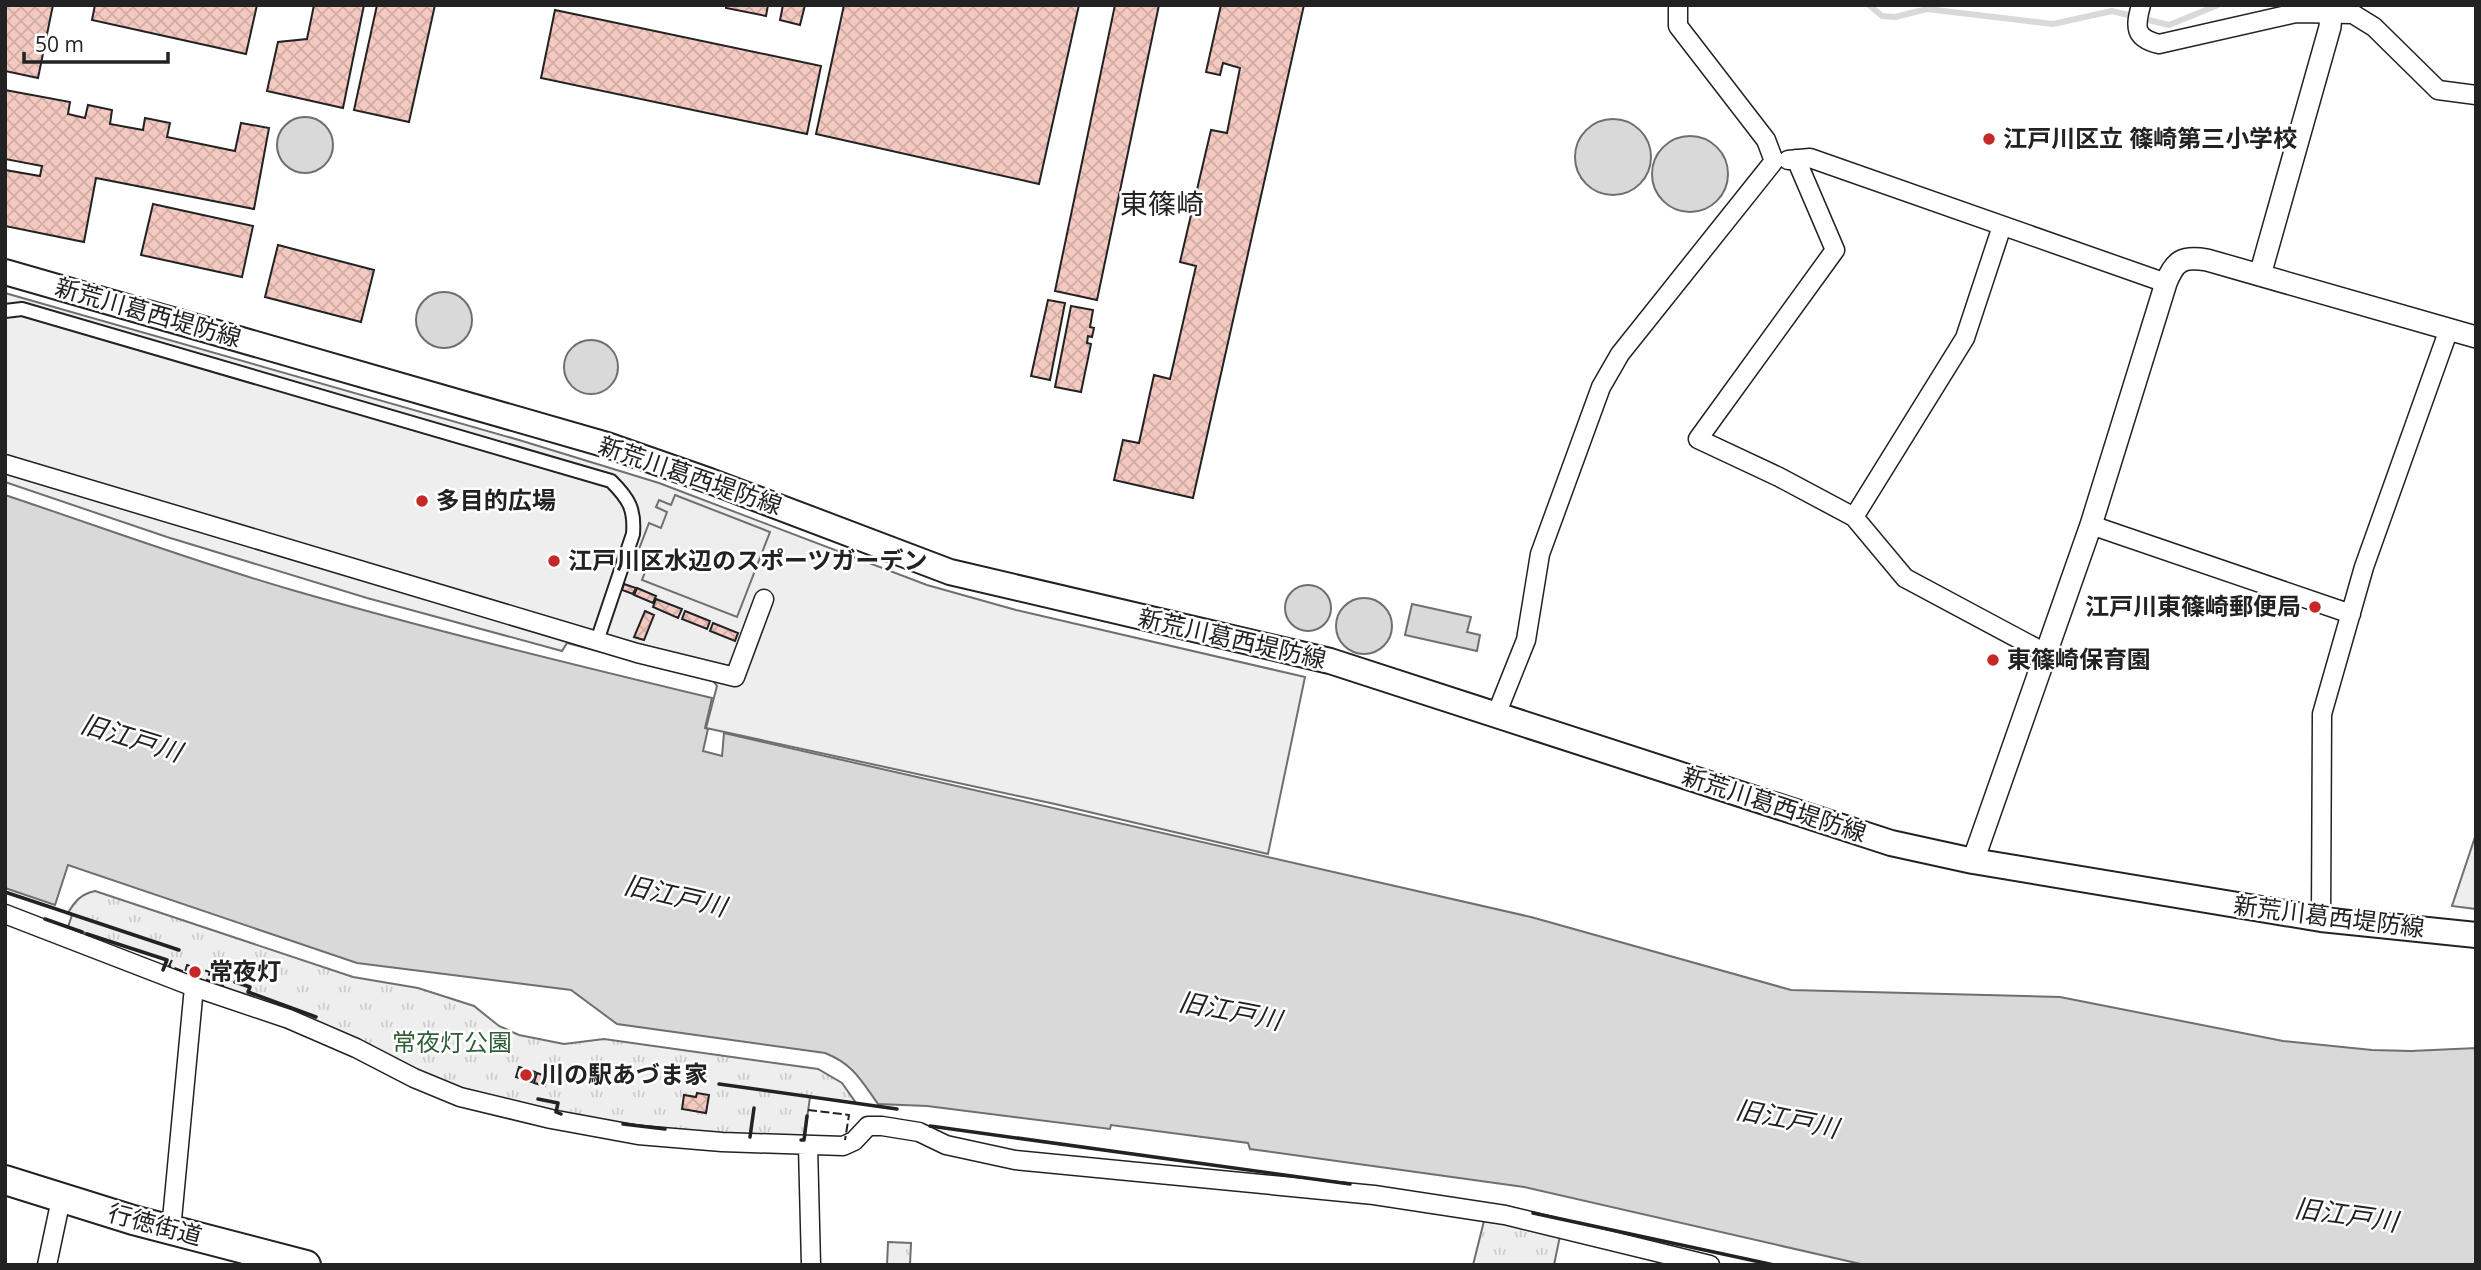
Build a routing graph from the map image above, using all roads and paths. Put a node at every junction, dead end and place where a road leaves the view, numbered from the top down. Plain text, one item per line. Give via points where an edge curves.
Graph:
1 (1678, 5) edge
2 (2295, 9) edge
3 (2139, 13) edge
4 (2332, 13) junction
5 (2476, 95) edge
6 (1796, 159) junction
7 (1774, 161) junction
8 (2002, 226) junction
9 (5, 272) edge
10 (2260, 275) junction
11 (2166, 283) junction
12 (5, 311) edge
13 (2449, 329) junction
14 (2476, 337) edge
15 (5, 464) edge
16 (1854, 517) junction
17 (2091, 525) junction
18 (764, 599) dead end
19 (2351, 614) junction
20 (597, 641) junction
21 (2047, 654) junction
22 (1496, 715) junction
23 (1973, 861) junction
24 (5, 914) edge
25 (2320, 919) junction
26 (2476, 935) edge
27 (194, 987) junction
28 (807, 1146) junction
29 (5, 1180) edge
30 (61, 1199) junction
31 (171, 1230) junction
32 (260, 1259) edge
33 (47, 1265) edge
34 (306, 1265) edge
35 (811, 1265) edge
36 (1710, 1265) edge

1 - 7 street via 1678,26 1766,140
2 - 3 street via 2159,44 2146,41 2138,31
2 - 4 street
4 - 5 street via 2353,14 2366,21 2438,90
4 - 10 street
6 - 7 street
6 - 8 street via 1810,158
6 - 16 street via 1835,250 1698,439
7 - 22 street via 1620,355 1601,387 1540,554 1526,640
8 - 11 street
8 - 16 street via 1965,338
9 - 22 main road, 新荒川葛西堤防線 via 607,445 950,572 1330,661
10 - 11 street via 2195,258 2174,265
10 - 13 street
11 - 17 street
12 - 20 street via 22,309 611,481 626,496 634,517 633,534
13 - 14 street
13 - 19 street
15 - 20 street
16 - 21 street via 1905,578
17 - 19 street
17 - 21 street
18 - 20 street via 736,677
19 - 25 street via 2322,713
21 - 23 street
22 - 23 main road, 新荒川葛西堤防線 via 1891,843
23 - 25 main road, 新荒川葛西堤防線
24 - 27 street
25 - 26 main road, 新荒川葛西堤防線
27 - 28 street via 289,1018 460,1097 638,1135
27 - 31 street
28 - 35 street
28 - 36 street via 847,1145 868,1126 882,1126 1015,1160 1374,1195 1485,1212
29 - 30 main road, 行徳街道
30 - 31 main road, 行徳街道
30 - 33 street
31 - 32 main road, 行徳街道
32 - 34 main road, 行徳街道

